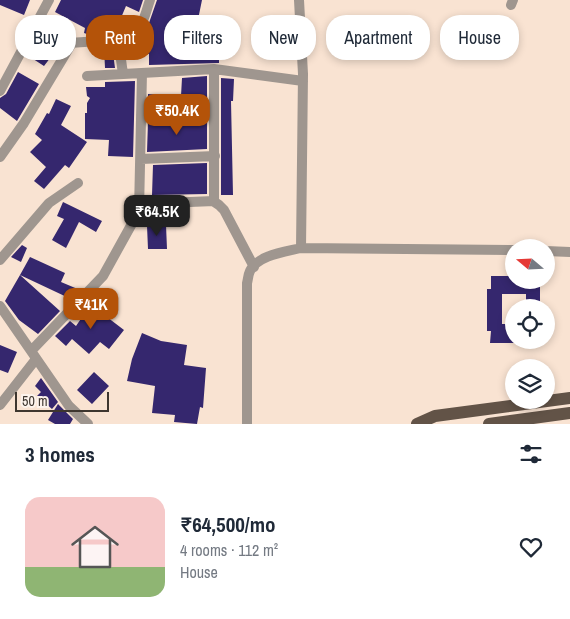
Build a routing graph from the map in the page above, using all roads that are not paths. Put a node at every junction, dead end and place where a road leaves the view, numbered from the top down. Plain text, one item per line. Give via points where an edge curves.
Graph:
1 (49, 0) edge
2 (150, 0) edge
3 (299, 0) edge
4 (145, 15) edge
5 (86, 41) edge
6 (121, 60) edge
7 (214, 69) junction
8 (142, 73) junction
9 (123, 74) junction
10 (87, 76) dead end
11 (303, 81) junction
12 (0, 91) edge
13 (213, 115) junction
14 (141, 116) junction
15 (215, 156) junction
16 (0, 157) edge
17 (141, 158) junction
18 (78, 184) dead end
19 (214, 201) junction
20 (141, 204) junction
21 (301, 248) junction
22 (505, 250) edge
23 (555, 251) edge
24 (570, 252) edge
25 (0, 260) edge
26 (254, 267) junction
27 (0, 307) edge
28 (34, 355) junction
29 (570, 398) edge
30 (0, 405) edge
31 (570, 413) edge
32 (88, 424) edge
33 (247, 424) edge
34 (417, 424) edge
35 (489, 424) edge

1 - 12 street
2 - 4 street
3 - 11 street
5 - 16 street via 72,43
6 - 9 street
7 - 8 street
7 - 11 street
7 - 13 street
8 - 9 street
8 - 14 street
9 - 10 street
11 - 21 street
13 - 14 street
13 - 15 street
14 - 17 street
15 - 17 street
15 - 19 street
17 - 20 street
18 - 25 street via 46,206
19 - 20 street
19 - 26 street via 224,210
20 - 28 street via 103,276
21 - 22 street
21 - 26 street via 268,257
23 - 24 street
26 - 33 street via 247,283
27 - 28 street
28 - 30 street
28 - 32 street via 69,406
29 - 34 main road via 435,416
31 - 35 main road

